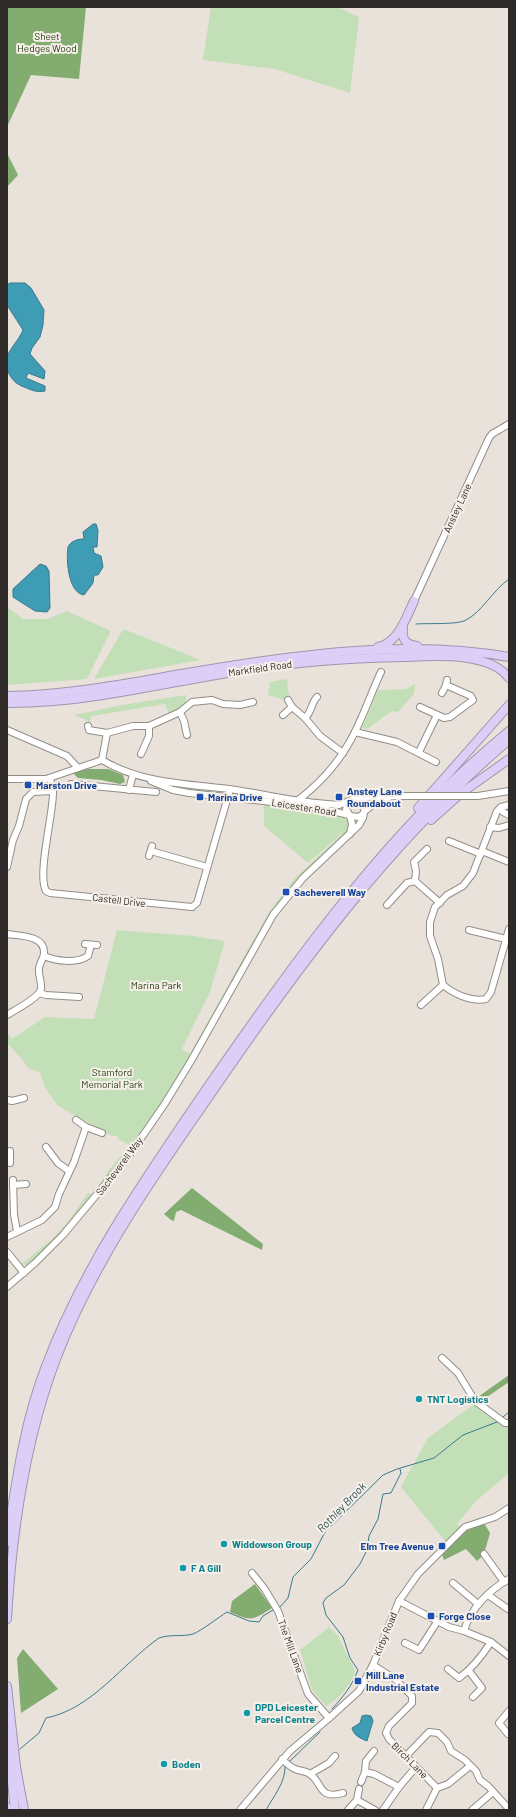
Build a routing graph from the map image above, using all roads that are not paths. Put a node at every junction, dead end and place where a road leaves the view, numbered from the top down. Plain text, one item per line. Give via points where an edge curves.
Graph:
1 (509, 424) edge
2 (414, 601) joint
3 (403, 625) junction
4 (435, 648) junction
5 (355, 652) junction
6 (509, 652) edge
7 (509, 657) edge
8 (381, 672) dead end
9 (509, 678) edge
10 (442, 693) dead end
11 (7, 696) edge
12 (314, 698) dead end
13 (288, 700) dead end
14 (7, 703) edge
15 (509, 705) edge
16 (420, 707) dead end
17 (292, 708) junction
18 (251, 711) dead end
19 (180, 712) junction
20 (283, 715) dead end
21 (437, 715) junction
22 (305, 718) junction
23 (149, 726) junction
24 (7, 730) edge
25 (88, 730) dead end
26 (509, 731) edge
27 (354, 732) junction
28 (107, 734) junction
29 (186, 735) dead end
30 (509, 740) edge
31 (143, 751) dead end
32 (419, 752) junction
33 (343, 753) junction
34 (509, 759) edge
35 (102, 760) junction
36 (436, 762) dead end
37 (78, 768) junction
38 (133, 774) junction
39 (50, 778) junction
40 (7, 779) edge
41 (176, 783) junction
42 (71, 784) dead end
43 (166, 784) junction
44 (315, 787) junction
45 (129, 790) junction
46 (173, 790) junction
47 (230, 790) junction
48 (53, 791) junction
49 (509, 791) edge
50 (156, 792) dead end
51 (228, 797) junction
52 (392, 797) junction
53 (357, 798) junction
54 (297, 801) junction
55 (348, 802) junction
56 (316, 803) junction
57 (509, 806) edge
58 (364, 812) junction
59 (350, 815) junction
60 (509, 825) edge
61 (490, 827) junction
62 (350, 836) junction
63 (10, 839) edge
64 (449, 841) dead end
65 (427, 849) dead end
66 (150, 851) dead end
67 (482, 852) junction
68 (509, 862) edge
69 (385, 864) junction
70 (7, 867) edge
71 (207, 867) junction
72 (415, 882) junction
73 (356, 886) junction
74 (440, 903) junction
75 (387, 905) dead end
76 (509, 928) edge
77 (469, 930) dead end
78 (7, 934) edge
79 (506, 939) junction
80 (91, 945) dead end
81 (44, 956) junction
82 (443, 985) junction
83 (39, 993) junction
84 (79, 997) dead end
85 (421, 1006) dead end
86 (7, 1014) edge
87 (7, 1099) edge
88 (21, 1101) dead end
89 (76, 1120) dead end
90 (86, 1127) junction
91 (102, 1132) dead end
92 (47, 1151) dead end
93 (69, 1170) junction
94 (26, 1184) dead end
95 (17, 1231) junction
96 (7, 1237) edge
97 (7, 1252) edge
98 (24, 1273) junction
99 (7, 1287) edge
100 (442, 1358) dead end
101 (507, 1423) edge
102 (509, 1508) edge
103 (7, 1542) edge
104 (484, 1554) dead end
105 (252, 1573) dead end
106 (506, 1580) edge
107 (453, 1583) dead end
108 (488, 1594) junction
109 (399, 1602) junction
110 (478, 1604) junction
111 (508, 1609) edge
112 (7, 1619) edge
113 (437, 1622) junction
114 (464, 1631) junction
115 (405, 1642) dead end
116 (491, 1642) junction
117 (509, 1656) edge
118 (373, 1665) junction
119 (448, 1669) dead end
120 (469, 1671) junction
121 (7, 1686) edge
122 (473, 1697) dead end
123 (509, 1711) edge
124 (330, 1718) junction
125 (508, 1734) edge
126 (7, 1736) edge
127 (374, 1751) dead end
128 (335, 1756) dead end
129 (406, 1756) junction
130 (282, 1759) junction
131 (470, 1766) junction
132 (416, 1768) junction
133 (365, 1772) junction
134 (310, 1774) junction
135 (361, 1782) dead end
136 (399, 1787) junction
137 (437, 1788) junction
138 (359, 1789) dead end
139 (343, 1792) dead end
140 (493, 1792) junction
141 (357, 1800) junction
142 (7, 1807) edge
143 (509, 1809) edge
144 (7, 1810) edge
145 (15, 1810) edge
146 (24, 1810) edge
147 (240, 1810) edge
148 (348, 1810) edge
149 (375, 1810) edge
150 (383, 1810) edge
151 (426, 1810) edge
152 (472, 1810) edge

1 - 2 street, Anstey Lane via 489,438
2 - 3 highway
3 - 4 highway via 402,637 406,643
3 - 5 highway via 389,643
4 - 5 highway, Markfield Road
4 - 6 highway via 468,647
4 - 7 highway, Markfield Road
5 - 11 highway, Markfield Road via 256,662 77,691
8 - 27 street
9 - 14 highway, Markfield Road via 499,668 488,663 460,658 359,658 261,668 56,701
10 - 21 street via 447,683 471,696 473,700 450,717
12 - 22 street via 312,710
13 - 17 street
15 - 73 highway via 385,846
16 - 21 street
17 - 20 street
17 - 22 street
18 - 19 street via 250,703 223,704 204,700 192,702
19 - 23 street
19 - 29 street
21 - 32 street
22 - 33 street via 320,736
23 - 28 street via 133,726
23 - 31 street via 149,736
24 - 37 street via 67,756
25 - 28 street
26 - 73 highway via 426,807
27 - 32 street via 397,742
27 - 33 street
28 - 35 street
30 - 69 highway via 436,808
32 - 36 street
33 - 44 street
34 - 69 highway via 460,794
35 - 37 street
35 - 38 street, Leicester Road
37 - 39 street
38 - 43 street, Leicester Road
38 - 45 street
39 - 40 street
39 - 48 street
41 - 43 street, Leicester Road
41 - 46 street
41 - 47 street, Leicester Road
42 - 45 street
43 - 46 street, Leicester Road
44 - 54 street
44 - 56 street via 313,793
45 - 50 street
46 - 51 street, Leicester Road
47 - 51 street
47 - 54 street, Leicester Road
48 - 63 street via 28,792 20,826
48 - 71 street, Castell Drive via 44,884 46,891 50,893 193,910
49 - 52 street, bridge via 478,796
51 - 59 street, Leicester Road via 307,806
51 - 71 street
52 - 53 street via 378,795
52 - 58 street via 374,803
53 - 55 street
53 - 58 street via 364,803
54 - 56 street, Leicester Road
55 - 56 street, Leicester Road via 339,805
55 - 59 street via 346,809
57 - 61 street via 504,805 498,809
58 - 59 street via 358,817
58 - 62 street, Sacheverell Way via 360,825
59 - 62 street
60 - 61 street
61 - 67 street
62 - 98 street, Sacheverell Way via 310,871 280,905 191,1061 146,1131 87,1207
63 - 70 street
64 - 67 street
65 - 72 street via 414,862
66 - 71 street
67 - 68 street
67 - 74 street via 473,874 463,886 447,895
69 - 112 highway via 312,952 223,1075 128,1220 81,1302 56,1360 33,1432 18,1509
72 - 74 street
72 - 75 street via 406,883
73 - 103 highway via 256,1018 165,1149 72,1303 45,1367 36,1397 20,1464
74 - 82 street via 435,907 430,922 430,936
76 - 79 street
77 - 79 street
78 - 81 street via 39,941 44,947
79 - 82 street via 491,992 486,999 478,1000 452,992
80 - 81 street via 88,956 80,960 66,961
81 - 83 street via 39,969
82 - 85 street
83 - 84 street via 46,996
83 - 86 street
87 - 88 street
89 - 90 street
90 - 91 street
90 - 93 street
92 - 93 street
93 - 95 street via 55,1207 50,1213 34,1225
94 - 95 street via 13,1182
95 - 96 street
97 - 98 street
98 - 99 street, Sacheverell Way
100 - 101 street via 458,1373 475,1401
102 - 109 street, Kirby Road via 495,1517 469,1525 460,1531 418,1574
104 - 106 street
105 - 124 street, The Mill Lane via 277,1608 308,1694
106 - 108 street
107 - 110 street
108 - 110 street
108 - 111 street
109 - 113 street
109 - 118 street, Kirby Road
110 - 114 street via 469,1617
113 - 114 street
113 - 115 street via 418,1650
114 - 116 street
116 - 117 street
116 - 120 street
118 - 124 street, Kirby Road via 359,1690
118 - 129 street, Birch Lane via 395,1679 412,1696 412,1703 386,1730 389,1739
119 - 120 street via 459,1678
120 - 122 street via 482,1688
121 - 146 highway via 16,1767
123 - 125 street via 499,1723
124 - 130 street, Kirby Road
126 - 145 highway
127 - 133 street via 366,1762
128 - 134 street
129 - 131 street via 433,1732 438,1733 452,1751
129 - 132 street, Birch Lane
130 - 134 street via 295,1769
130 - 147 street, Kirby Road
131 - 137 street via 448,1784
131 - 140 street
132 - 136 street
132 - 137 street, Birch Lane
133 - 135 street
133 - 136 street
134 - 139 street via 321,1790 334,1794
136 - 150 street
137 - 151 street
138 - 141 street
140 - 143 street
140 - 152 street
141 - 148 street
141 - 149 street
142 - 144 highway

